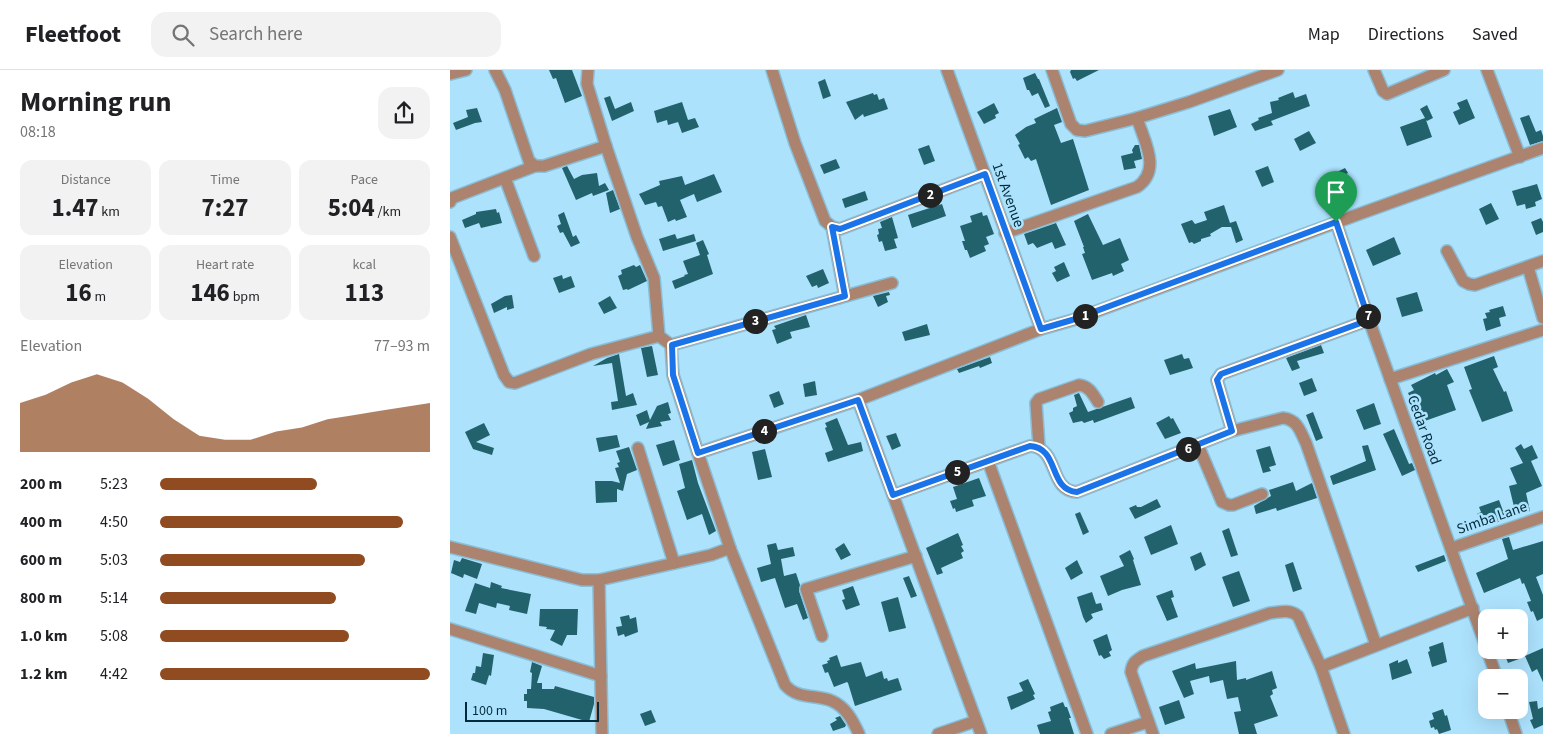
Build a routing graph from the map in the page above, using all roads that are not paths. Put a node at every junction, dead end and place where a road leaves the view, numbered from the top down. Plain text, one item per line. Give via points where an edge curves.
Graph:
1 (466, 70) edge
2 (588, 70) edge
3 (772, 70) edge
4 (947, 70) edge
5 (1052, 70) edge
6 (1278, 70) edge
7 (1374, 70) edge
8 (1444, 70) edge
9 (1487, 70) edge
10 (493, 71) edge
11 (450, 74) edge
12 (1137, 118) junction
13 (606, 146) junction
14 (1543, 148) edge
15 (1520, 156) junction
16 (535, 166) junction
17 (985, 174) junction
18 (505, 178) junction
19 (450, 202) edge
20 (1336, 222) junction
21 (832, 227) junction
22 (1005, 233) junction
23 (450, 237) edge
24 (1447, 251) dead end
25 (534, 256) dead end
26 (1543, 261) edge
27 (1528, 267) junction
28 (892, 283) dead end
29 (845, 296) junction
30 (1543, 318) edge
31 (1369, 320) junction
32 (1041, 329) junction
33 (1543, 330) edge
34 (659, 336) junction
35 (672, 345) junction
36 (1390, 379) junction
37 (858, 400) junction
38 (1098, 402) dead end
39 (1232, 431) junction
40 (1198, 445) junction
41 (1039, 447) junction
42 (638, 448) dead end
43 (698, 453) junction
44 (988, 461) junction
45 (1262, 494) dead end
46 (893, 495) junction
47 (1543, 517) edge
48 (450, 547) edge
49 (730, 548) junction
50 (1452, 548) junction
51 (916, 556) junction
52 (674, 563) junction
53 (598, 580) junction
54 (1473, 608) junction
55 (1478, 623) edge
56 (450, 629) edge
57 (822, 636) dead end
58 (1376, 645) junction
59 (1321, 667) junction
60 (601, 676) junction
61 (1511, 719) edge
62 (976, 721) junction
63 (1148, 722) junction
64 (602, 734) edge
65 (858, 734) edge
66 (938, 734) edge
67 (981, 734) edge
68 (1087, 734) edge
69 (1111, 734) edge
70 (1153, 734) edge
71 (1344, 734) edge
72 (1516, 734) edge

1 - 11 street
2 - 13 street via 586,84
3 - 21 street via 795,143 825,221
4 - 17 street, 1st Avenue
5 - 12 street via 1077,130 1085,131
6 - 12 street
7 - 8 street via 1386,94
9 - 15 street
10 - 16 street via 505,90 529,161
12 - 22 street via 1150,162 1144,182
13 - 16 street
13 - 34 street via 654,278
14 - 15 street
15 - 20 street
16 - 18 street
17 - 21 street via 840,229
17 - 22 street, 1st Avenue
18 - 19 street via 452,198
18 - 25 street
20 - 31 street, Cedar Road
20 - 32 street
21 - 29 street
22 - 32 street, 1st Avenue
23 - 34 street via 509,382 515,383 591,354
24 - 27 street via 1463,281 1469,284 1475,285
26 - 27 street
27 - 30 street
28 - 29 street
29 - 35 street
31 - 36 street, Cedar Road
31 - 39 street via 1221,374 1217,380
32 - 37 street
33 - 36 street
34 - 35 street
35 - 43 street via 673,375
36 - 50 street, Cedar Road
37 - 43 street
37 - 46 street
38 - 41 street via 1092,392 1079,385 1038,399
39 - 40 street
39 - 58 street via 1283,418 1297,423
40 - 41 street via 1077,492 1063,487 1045,451
40 - 45 street via 1222,502 1233,505
41 - 44 street via 1030,446
42 - 52 street
43 - 49 street
44 - 46 street
44 - 68 street
46 - 51 street
47 - 50 street, Simba Lane
48 - 53 street via 582,580
49 - 52 street
49 - 65 street via 785,685 800,696 832,700 845,709
50 - 54 street, Cedar Road
51 - 57 street via 806,589
51 - 62 street
52 - 53 street
53 - 60 street
54 - 55 street, Cedar Road
54 - 58 street
56 - 60 street
58 - 59 street
59 - 63 street via 1298,616 1286,611 1270,613 1135,661 1131,672
59 - 71 street
60 - 64 street
61 - 72 street
62 - 66 street
62 - 67 street
63 - 69 street
63 - 70 street

